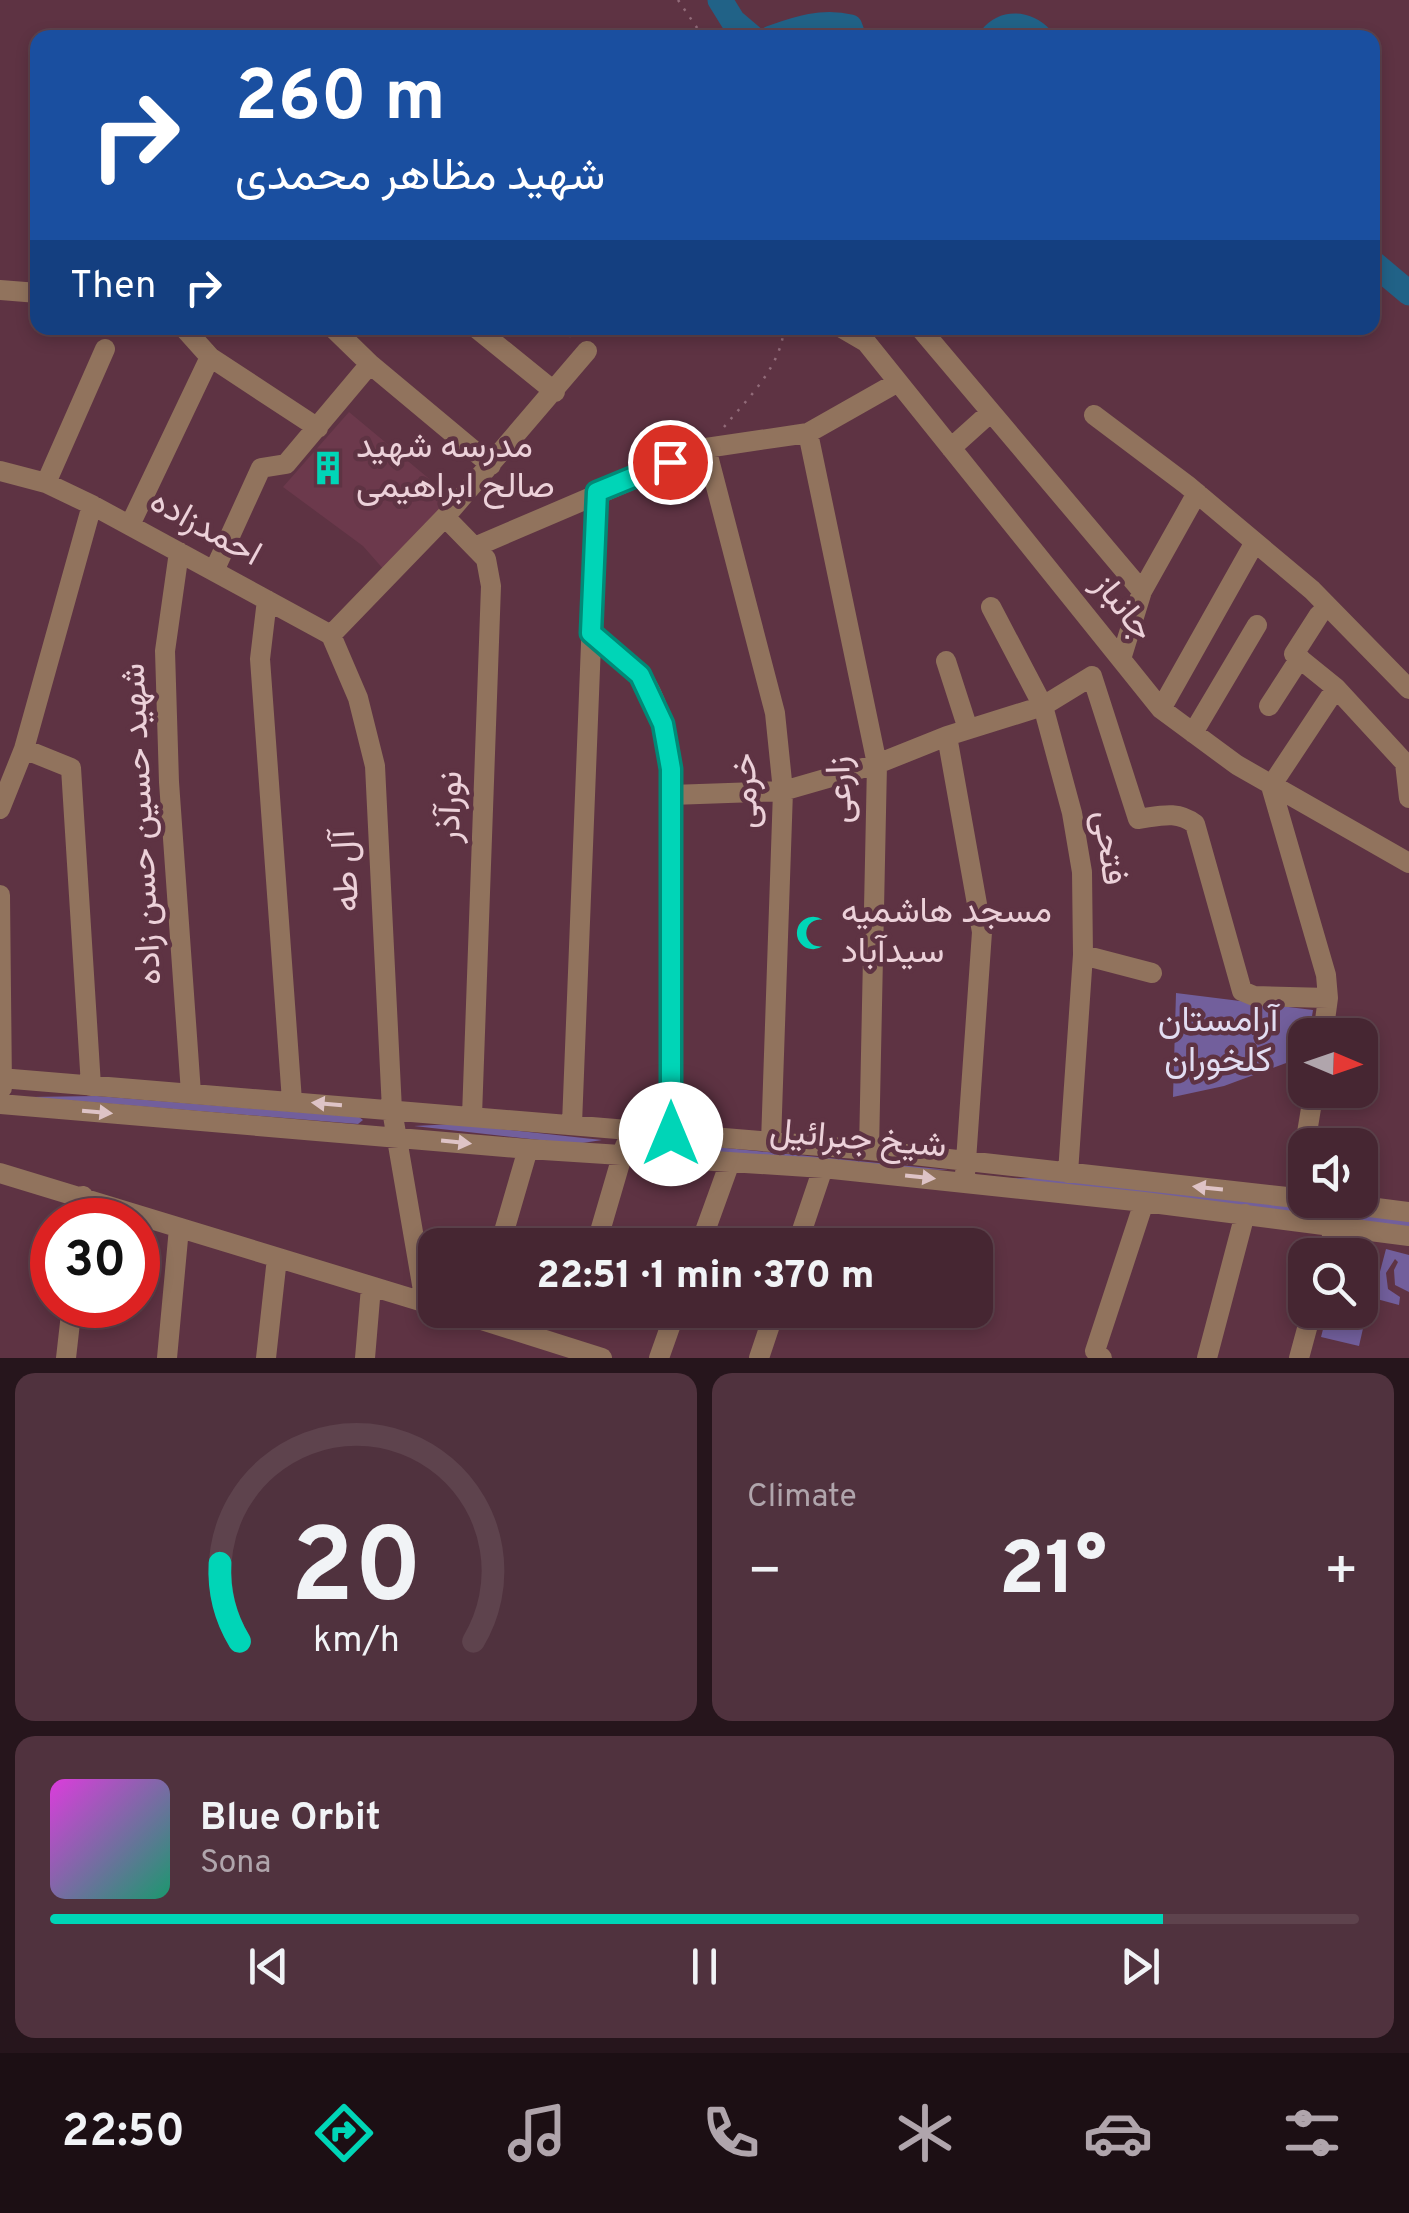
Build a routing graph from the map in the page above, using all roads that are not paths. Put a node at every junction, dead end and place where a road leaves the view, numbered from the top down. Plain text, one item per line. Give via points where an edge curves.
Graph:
1 (0, 290) edge
2 (30, 292) edge
3 (190, 335) edge
4 (339, 335) edge
5 (485, 335) edge
6 (854, 335) edge
7 (926, 335) edge
8 (105, 350) dead end
9 (587, 352) dead end
10 (210, 357) junction
11 (370, 364) junction
12 (898, 382) junction
13 (555, 392) junction
14 (991, 412) junction
15 (1094, 415) dead end
16 (318, 428) junction
17 (808, 433) junction
18 (706, 448) junction
19 (951, 448) junction
20 (491, 465) junction
21 (0, 471) edge
22 (46, 484) junction
23 (597, 492) junction
24 (1196, 493) junction
25 (92, 505) junction
26 (446, 517) junction
27 (130, 525) junction
28 (1256, 542) junction
29 (476, 546) junction
30 (179, 552) junction
31 (214, 570) junction
32 (1142, 591) junction
33 (267, 600) junction
34 (991, 607) dead end
35 (1319, 615) dead end
36 (1257, 625) dead end
37 (591, 633) junction
38 (331, 635) junction
39 (1300, 658) junction
40 (1122, 659) junction
41 (946, 661) dead end
42 (1336, 688) junction
43 (1409, 690) edge
44 (1043, 706) junction
45 (1269, 706) dead end
46 (1161, 709) junction
47 (958, 732) junction
48 (1193, 733) junction
49 (24, 749) junction
50 (877, 764) junction
51 (1271, 786) junction
52 (783, 791) junction
53 (671, 795) junction
54 (1409, 798) edge
55 (0, 808) edge
56 (1409, 863) edge
57 (0, 896) edge
58 (1083, 955) junction
59 (1152, 973) dead end
60 (1328, 998) junction
61 (1325, 1018) edge
62 (2, 1078) edge
63 (92, 1086) junction
64 (192, 1093) junction
65 (292, 1102) junction
66 (0, 1104) edge
67 (392, 1110) junction
68 (472, 1116) junction
69 (572, 1124) junction
70 (625, 1129) junction
71 (671, 1134) junction
72 (396, 1136) junction
73 (771, 1142) junction
74 (528, 1150) junction
75 (869, 1150) junction
76 (624, 1155) junction
77 (730, 1162) junction
78 (823, 1168) junction
79 (966, 1172) junction
80 (0, 1173) edge
81 (1068, 1173) junction
82 (82, 1196) joint
83 (1288, 1197) edge
84 (1144, 1202) junction
85 (1378, 1208) edge
86 (1409, 1212) edge
87 (1245, 1214) junction
88 (1335, 1226) junction
89 (179, 1228) junction
90 (505, 1228) edge
91 (601, 1228) edge
92 (706, 1228) edge
93 (803, 1228) edge
94 (1409, 1236) edge
95 (1332, 1238) edge
96 (418, 1245) edge
97 (277, 1258) junction
98 (371, 1288) junction
99 (418, 1301) edge
100 (69, 1328) edge
101 (507, 1328) edge
102 (670, 1328) edge
103 (770, 1328) edge
104 (1307, 1328) edge
105 (66, 1358) edge
106 (167, 1358) edge
107 (266, 1358) edge
108 (365, 1358) edge
109 (602, 1358) edge
110 (659, 1358) edge
111 (759, 1358) edge
112 (1102, 1358) edge
113 (1207, 1358) edge
114 (1299, 1358) edge

1 - 2 street
3 - 10 street
4 - 11 street
5 - 13 street
6 - 12 street, جانباز
7 - 14 street
8 - 22 street
9 - 13 street
10 - 16 street
10 - 27 street
11 - 16 street
11 - 20 street
12 - 17 street
12 - 19 street, جانباز
13 - 20 street
14 - 19 street
14 - 32 street
15 - 24 street
16 - 31 street via 286,464 261,468
17 - 18 street
17 - 50 street, زارعی
18 - 23 street
18 - 52 street, خرمی via 776,713
19 - 40 street, جانباز
20 - 26 street
21 - 22 street, احمدزاده
22 - 25 street, احمدزاده
23 - 29 street
23 - 37 street
24 - 28 street
24 - 32 street
25 - 27 street, احمدزاده
25 - 49 street
26 - 29 street, نورآذر
26 - 38 street
27 - 30 street, احمدزاده
28 - 43 street
28 - 46 street
29 - 68 street, نورآذر via 491,586
30 - 31 street, احمدزاده
30 - 64 street, شهید حسین حسن زاده via 165,651
31 - 33 street, احمدزاده
32 - 40 street
33 - 38 street, احمدزاده
33 - 65 street via 260,659
34 - 44 street, فتحی
35 - 39 street via 1294,654
36 - 48 street
37 - 53 street via 650,691 663,724
37 - 69 street
38 - 67 street, آل طه via 358,698 374,766
39 - 42 street
39 - 45 street
40 - 46 street, جانباز
41 - 47 street
42 - 51 street
42 - 54 street via 1405,764
44 - 47 street
44 - 58 street, فتحی via 1082,872
44 - 60 street via 1092,676 1138,819 1176,814 1195,824 1242,991
46 - 48 street, جانباز
47 - 50 street
47 - 79 street via 982,932
48 - 51 street, جانباز
49 - 55 street
49 - 63 street via 71,768
50 - 52 street
50 - 75 street, زارعی
51 - 56 street, جانباز
51 - 60 street
52 - 53 street
52 - 73 street, خرمی
53 - 71 street
57 - 62 street
58 - 59 street
58 - 81 street, فتحی
60 - 61 street
62 - 63 street, شیخ جبرائیل
62 - 66 street
63 - 64 street, شیخ جبرائیل
64 - 65 street, شیخ جبرائیل
67 -> 65 street, شیخ جبرائیل
66 -> 72 street, شیخ جبرائیل
67 - 68 street, شیخ جبرائیل
67 - 72 street, آل طه
68 - 69 street, شیخ جبرائیل
69 - 70 street, شیخ جبرائیل
70 - 71 street, شیخ جبرائیل
70 - 76 street
71 - 73 street, شیخ جبرائیل
72 -> 74 street, شیخ جبرائیل
72 - 96 street, آل طه
73 - 75 street, شیخ جبرائیل
74 - 76 street, شیخ جبرائیل
74 - 90 street
75 - 79 street, شیخ جبرائیل
76 - 77 street, شیخ جبرائیل
76 - 91 street
77 - 78 street, شیخ جبرائیل
77 - 92 street
78 -> 79 street, شیخ جبرائیل
78 - 93 street
79 - 81 street, شیخ جبرائیل
79 - 84 street, شیخ جبرائیل
80 - 82 street
83 -> 81 street, شیخ جبرائیل
82 - 89 street
84 - 87 street, شیخ جبرائیل
84 - 112 street via 1095,1352
85 - 86 street, شیخ جبرائیل
87 - 88 street, شیخ جبرائیل
87 - 113 street
88 - 94 street, شیخ جبرائیل
88 - 95 street
89 - 97 street
89 - 106 street
97 - 98 street
97 - 107 street
98 - 99 street
98 - 108 street
100 - 105 street
101 - 109 street
102 - 110 street
103 - 111 street
104 - 114 street

